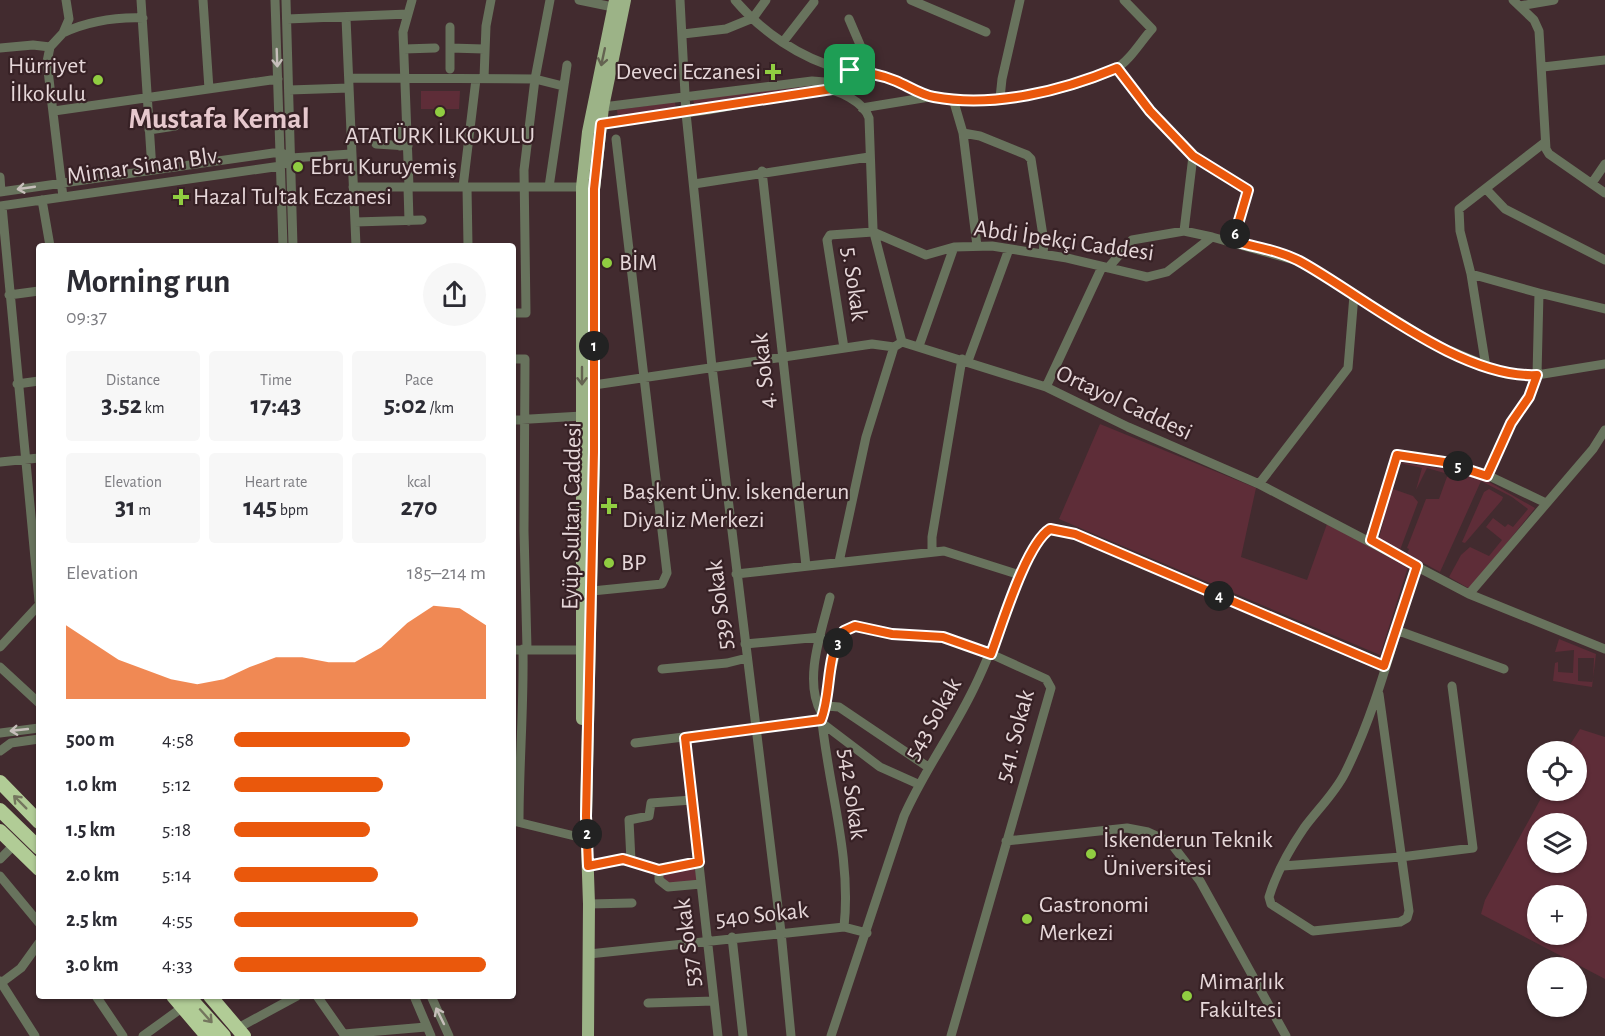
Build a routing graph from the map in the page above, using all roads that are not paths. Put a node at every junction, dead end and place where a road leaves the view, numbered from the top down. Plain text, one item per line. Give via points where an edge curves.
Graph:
1 (66, 0) edge
2 (141, 0) edge
3 (203, 0) edge
4 (275, 0) edge
5 (286, 0) edge
6 (412, 0) edge
7 (491, 0) edge
8 (550, 0) edge
9 (579, 0) edge
10 (625, 0) edge
11 (680, 0) edge
12 (735, 0) edge
13 (766, 0) edge
14 (911, 0) edge
15 (1009, 0) edge
16 (1124, 0) edge
17 (1554, 0) edge
18 (1020, 1) edge
19 (814, 2) dead end
20 (614, 3) edge
21 (1516, 3) edge
22 (408, 14) junction
23 (143, 18) junction
24 (346, 18) junction
25 (753, 18) junction
26 (287, 19) junction
27 (849, 19) dead end
28 (450, 27) dead end
29 (986, 32) dead end
30 (63, 33) junction
31 (683, 34) junction
32 (783, 42) junction
33 (50, 47) junction
34 (0, 48) edge
35 (435, 48) dead end
36 (450, 48) junction
37 (404, 49) junction
38 (484, 49) junction
39 (1605, 60) edge
40 (567, 65) dead end
41 (1542, 67) junction
42 (1117, 68) junction
43 (450, 69) dead end
44 (842, 70) junction
45 (860, 71) junction
46 (406, 77) junction
47 (278, 79) junction
48 (480, 79) junction
49 (535, 79) junction
50 (349, 83) junction
51 (564, 86) junction
52 (832, 88) junction
53 (209, 89) junction
54 (289, 90) junction
55 (685, 96) junction
56 (932, 97) junction
57 (146, 98) junction
58 (1000, 98) junction
59 (953, 99) junction
60 (603, 107) junction
61 (862, 108) junction
62 (54, 111) junction
63 (686, 113) junction
64 (601, 124) junction
65 (175, 126) dead end
66 (400, 129) dead end
67 (149, 130) junction
68 (963, 133) junction
69 (616, 139) dead end
70 (1544, 143) junction
71 (376, 144) dead end
72 (404, 146) junction
73 (280, 152) junction
74 (351, 154) junction
75 (1193, 156) junction
76 (869, 157) junction
77 (291, 158) junction
78 (1605, 164) edge
79 (281, 166) junction
80 (152, 170) junction
81 (762, 171) junction
82 (0, 177) edge
83 (62, 183) junction
84 (1592, 183) junction
85 (694, 184) junction
86 (353, 187) junction
87 (408, 187) junction
88 (465, 187) junction
89 (523, 187) junction
90 (549, 187) junction
91 (582, 187) junction
92 (1486, 189) junction
93 (1, 192) edge
94 (1605, 193) edge
95 (63, 197) junction
96 (42, 201) junction
97 (1, 206) edge
98 (422, 220) dead end
99 (409, 221) junction
100 (355, 222) junction
101 (1184, 231) junction
102 (873, 232) junction
103 (1212, 237) junction
104 (1233, 241) junction
105 (49, 243) edge
106 (283, 243) edge
107 (293, 243) edge
108 (356, 243) edge
109 (468, 243) edge
110 (977, 246) junction
111 (954, 247) junction
112 (1009, 249) junction
113 (1043, 254) junction
114 (1605, 260) edge
115 (1105, 267) junction
116 (1471, 274) junction
117 (4, 279) edge
118 (36, 291) edge
119 (1539, 293) junction
120 (9, 295) junction
121 (1354, 296) junction
122 (1605, 309) edge
123 (516, 313) edge
124 (898, 344) junction
125 (919, 346) junction
126 (844, 348) junction
127 (782, 358) junction
128 (516, 359) edge
129 (965, 360) junction
130 (1605, 364) edge
131 (712, 367) junction
132 (1486, 367) junction
133 (1537, 375) junction
134 (643, 380) junction
135 (36, 381) edge
136 (17, 384) junction
137 (594, 385) junction
138 (1046, 387) junction
139 (582, 416) junction
140 (516, 420) edge
141 (524, 420) junction
142 (1604, 435) edge
143 (36, 458) edge
144 (24, 459) junction
145 (0, 462) edge
146 (1487, 476) junction
147 (1259, 484) junction
148 (1546, 503) junction
149 (1371, 540) junction
150 (932, 552) junction
151 (839, 562) junction
152 (806, 566) junction
153 (1417, 566) junction
154 (36, 574) edge
155 (736, 574) junction
156 (1020, 575) junction
157 (592, 591) junction
158 (1469, 594) junction
159 (830, 597) dead end
160 (36, 606) edge
161 (1396, 630) junction
162 (821, 637) junction
163 (745, 644) junction
164 (0, 646) edge
165 (1605, 649) edge
166 (521, 650) edge
167 (582, 650) junction
168 (991, 654) junction
169 (747, 658) junction
170 (1384, 666) junction
171 (0, 667) edge
172 (662, 669) dead end
173 (1504, 669) dead end
174 (516, 683) edge
175 (524, 684) junction
176 (1452, 686) dead end
177 (1379, 694) junction
178 (36, 700) edge
179 (827, 706) junction
180 (822, 722) junction
181 (36, 728) edge
182 (756, 730) junction
183 (0, 733) edge
184 (685, 738) junction
185 (36, 739) edge
186 (635, 743) dead end
187 (0, 751) edge
188 (587, 753) junction
189 (516, 761) edge
190 (928, 767) junction
191 (0, 783) edge
192 (918, 784) junction
193 (692, 800) junction
194 (0, 810) edge
195 (36, 819) edge
196 (516, 821) edge
197 (0, 831) edge
198 (587, 838) junction
199 (1006, 841) junction
200 (15, 845) junction
201 (36, 845) edge
202 (1401, 857) junction
203 (0, 859) edge
204 (631, 861) junction
205 (699, 862) junction
206 (36, 866) edge
207 (588, 866) junction
208 (1283, 866) junction
209 (659, 870) junction
210 (0, 876) edge
211 (701, 884) junction
212 (632, 903) dead end
213 (589, 904) junction
214 (36, 919) edge
215 (844, 927) junction
216 (781, 932) junction
217 (867, 933) junction
218 (732, 937) junction
219 (707, 941) junction
220 (36, 948) edge
221 (589, 954) junction
222 (1, 982) edge
223 (98, 999) edge
224 (213, 999) edge
225 (292, 999) edge
226 (319, 999) edge
227 (415, 999) edge
228 (431, 999) edge
229 (714, 1001) junction
230 (185, 1002) edge
231 (648, 1004) dead end
232 (426, 1027) junction
233 (241, 1032) edge
234 (345, 1035) edge
235 (36, 1036) edge
236 (123, 1036) edge
237 (143, 1036) edge
238 (207, 1036) edge
239 (224, 1036) edge
240 (431, 1036) edge
241 (449, 1036) edge
242 (588, 1036) edge
243 (718, 1036) edge
244 (743, 1036) edge
245 (791, 1036) edge
246 (831, 1036) edge
247 (951, 1036) edge
248 (1287, 1036) edge

1 - 30 street via 69,19
2 - 23 street
3 - 53 street
4 -> 47 street
5 - 26 street
6 - 22 street
7 - 38 street
8 - 49 street
9 - 20 street
10 - 60 main road, Eyüp Sultan Caddesi
11 - 31 street, 539 Sokak
12 - 25 street
13 - 25 street
14 - 29 street
15 - 18 street
16 - 42 street via 1152,29
17 - 21 street
18 - 58 street
19 - 32 street
20 -> 91 main road via 588,132
21 - 41 street via 1534,20 1539,31
22 - 24 street
22 - 37 street
23 - 30 street via 119,17 83,24
23 - 57 street
24 - 26 street
24 - 50 street
25 - 31 street via 726,29
25 - 32 street
26 - 54 street
27 - 45 street via 861,46
28 - 36 street
30 - 33 street
31 - 55 street, 539 Sokak
32 - 44 street
33 - 34 street
33 - 62 street via 47,62
35 - 37 street
36 - 38 street
36 - 43 street
37 - 46 street
38 - 48 street
39 - 41 street
40 - 51 street
41 - 70 street
42 - 58 street via 1080,83
42 - 75 street via 1150,111
44 - 45 street
44 - 52 street
45 - 56 street
46 - 48 street
46 - 50 street
46 - 72 street
47 - 53 street
47 - 73 street
48 - 49 street
48 - 88 street
49 - 51 street
49 - 89 street
50 - 54 street
50 - 74 street
51 - 90 street
52 - 55 street via 825,82 812,81
52 - 61 street
52 - 63 street
53 - 57 street
54 - 77 street
55 - 60 street
55 - 63 street, 539 Sokak
56 - 59 street
56 - 61 street
57 - 62 street
57 - 67 street
58 - 59 street
59 - 68 street
60 - 64 main road, Eyüp Sultan Caddesi
61 - 76 street via 869,118
62 - 83 street
63 - 64 street
63 - 85 street, 539 Sokak
64 - 137 main road, Eyüp Sultan Caddesi via 594,189
65 - 67 street
66 - 72 street
67 - 80 street
68 - 110 street
68 - 113 street via 980,136 1031,159
69 - 134 street
70 - 84 street via 1549,154
70 - 92 street
71 - 72 street
72 - 87 street
73 - 77 street
73 - 79 street
73 - 80 street
74 - 77 street
74 - 86 street
75 - 101 street
75 - 104 street via 1248,190
76 - 81 street
76 - 102 street
77 - 79 street
77 - 107 street
78 - 84 street
79 - 95 street, Mimar Sinan Blv.
79 - 106 street
80 - 83 street
81 - 85 street
81 - 127 street, 4. Sokak
82 - 93 street
83 -> 93 street
83 - 95 street
84 - 94 street
85 - 131 street, 539 Sokak
86 - 87 street
86 - 100 street
87 - 88 street
87 - 99 street
88 - 89 street
88 - 109 street
89 - 90 street
89 - 123 street via 526,313
90 - 91 street
91 -> 139 main road
92 - 114 street via 1505,210
92 - 116 street via 1459,209 1460,231
95 - 96 street, Mimar Sinan Blv.
96 - 97 street, Mimar Sinan Blv.
96 - 105 street
97 - 117 street
98 - 99 street
99 - 100 street
100 - 108 street
101 - 103 street
101 - 115 street via 1132,240
102 - 111 street, Abdi İpekçi Caddesi via 921,254
102 - 124 street
102 - 126 street, 5. Sokak via 830,235 827,240
103 - 104 street
103 - 115 street, Abdi İpekçi Caddesi via 1162,275 1147,276
104 - 121 street via 1301,262
110 - 111 street, Abdi İpekçi Caddesi
110 - 112 street, Abdi İpekçi Caddesi
111 - 125 street
112 - 113 street, Abdi İpekçi Caddesi
112 - 129 street
113 - 115 street, Abdi İpekçi Caddesi
115 - 138 street
116 - 119 street
116 - 132 street
117 - 120 street
118 - 120 street
119 - 122 street
119 - 133 street
120 - 136 street
121 - 132 street via 1439,346
121 - 147 street via 1348,368
124 - 125 street, Ortayol Caddesi
124 - 126 street, Ortayol Caddesi
124 - 151 street via 866,437
125 - 129 street, Ortayol Caddesi
126 - 127 street, Ortayol Caddesi
127 - 131 street, Ortayol Caddesi
127 - 152 street, 4. Sokak
128 - 141 street via 525,359
129 - 138 street, Ortayol Caddesi
129 - 150 street
130 - 133 street
131 - 134 street, Ortayol Caddesi
131 - 155 street, 539 Sokak
132 - 133 street via 1515,376
133 - 146 street
134 - 137 street, Ortayol Caddesi
134 - 157 street via 666,577 662,584
135 - 136 street
136 - 144 street
137 - 157 main road, Eyüp Sultan Caddesi
138 - 147 street, Ortayol Caddesi
139 - 141 street
139 - 167 main road
140 - 141 street
141 - 166 street
142 - 148 street
143 - 144 street
144 - 145 street
144 - 154 street
146 - 148 street
146 - 149 street via 1444,462 1397,455
147 - 149 street, Ortayol Caddesi
148 - 158 street
149 - 153 street, Ortayol Caddesi
150 - 151 street
150 - 156 street via 944,551
151 - 152 street
152 - 155 street
153 - 158 street, Ortayol Caddesi
153 - 161 street
155 - 163 street, 539 Sokak
156 - 168 street, 543 Sokak
156 - 170 street, 543 Sokak via 1043,534 1050,529 1075,534
157 - 188 main road, Eyüp Sultan Caddesi
158 - 165 street, Ortayol Caddesi
159 - 162 street, 542 Sokak
160 - 164 street
161 - 170 street
161 - 173 street
162 - 163 street
162 - 180 street, 542 Sokak via 814,701
163 - 169 street, 539 Sokak
166 - 167 street
166 - 175 street
167 - 188 main road via 582,730
168 - 179 street, 541. Sokak via 943,637 892,634 855,626 840,635
168 - 190 street, 543 Sokak
168 - 199 street, 541. Sokak via 1046,679 1051,688
169 - 172 street
169 - 182 street, 539 Sokak
170 - 177 street
171 - 178 street
174 - 175 street
175 - 189 street
176 - 202 street via 1473,848
177 - 202 street
177 - 208 street via 1344,776 1303,830
179 - 180 street, 541. Sokak
179 - 190 street via 839,707
180 - 182 street
180 - 192 street via 880,767
180 - 215 street, 542 Sokak via 844,880
181 -> 183 street
182 - 184 street
182 - 216 street, 539 Sokak
184 - 186 street
184 - 193 street, 537 Sokak
185 - 187 street via 11,743
188 - 198 main road, Eyüp Sultan Caddesi
189 - 196 street
190 - 192 street, 543 Sokak
195 -> 191 highway
192 - 217 street, 543 Sokak
193 - 204 street via 651,803 650,816 629,820
193 - 205 street, 537 Sokak
194 - 201 highway
196 - 198 street
197 - 200 highway
198 - 207 main road, Eyüp Sultan Caddesi
199 - 247 street, 541. Sokak
199 - 248 street via 1127,828 1170,842 1200,881
200 - 203 street
200 - 206 highway
202 - 208 street
202 - 208 street via 1407,918 1400,922 1313,931 1271,904 1272,885
204 - 207 street
204 - 209 street
205 - 209 street
205 - 211 street, 537 Sokak
207 - 213 main road, Eyüp Sultan Caddesi
209 - 211 street via 662,885
210 - 214 street
211 - 219 street, 537 Sokak
212 - 213 street
213 - 221 main road, Eyüp Sultan Caddesi
215 - 216 street, 540 Sokak
215 - 217 street, 540 Sokak
216 - 218 street, 540 Sokak
216 - 245 street, 539 Sokak
217 - 246 street, 543 Sokak
218 - 219 street, 540 Sokak
218 - 244 street
219 - 221 street, 540 Sokak
219 - 229 street, 537 Sokak
220 - 222 street via 21,968
221 - 242 main road, Eyüp Sultan Caddesi
222 - 235 street
223 - 236 street
224 - 233 highway
225 - 233 street
226 - 234 street
227 - 232 street
241 -> 228 street
229 - 231 street
229 - 243 street, 537 Sokak
230 - 237 street
230 - 238 highway
230 -> 239 highway
232 - 234 street
232 - 240 street

